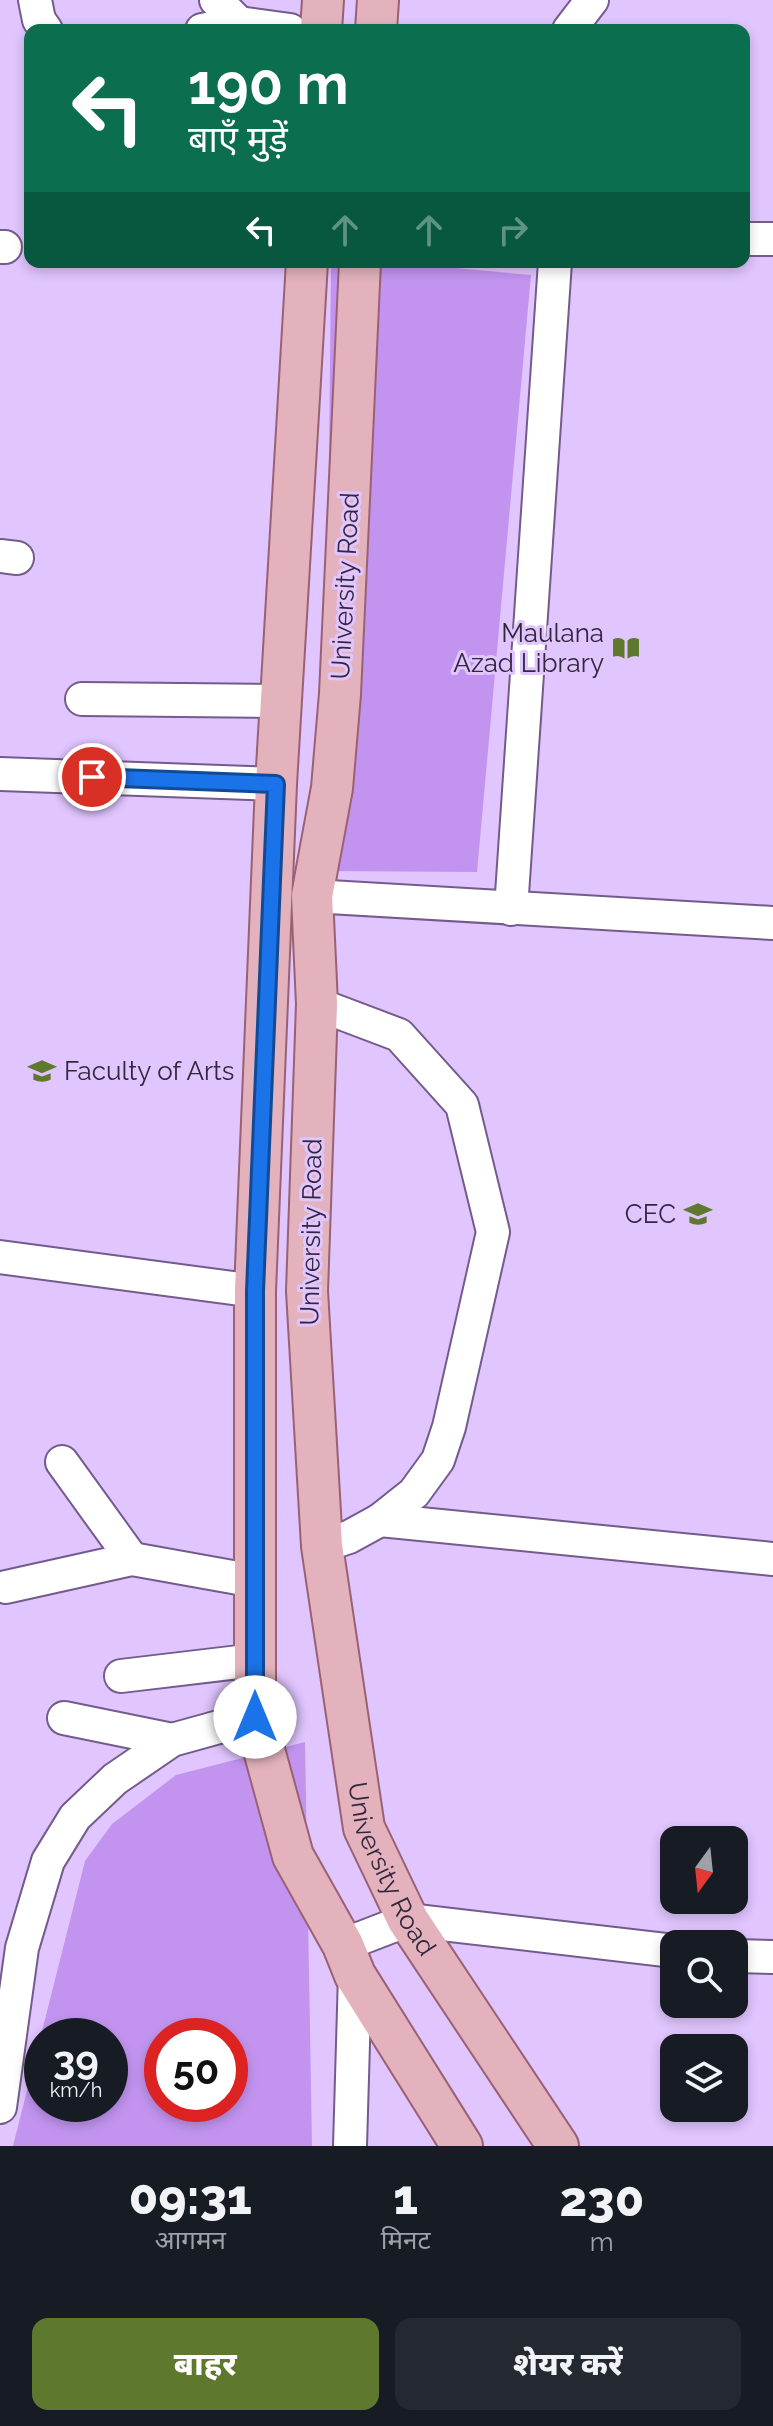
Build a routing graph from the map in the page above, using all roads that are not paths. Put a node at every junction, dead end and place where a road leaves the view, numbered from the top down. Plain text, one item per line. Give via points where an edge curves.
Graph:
1 (35, 0) edge
2 (216, 0) edge
3 (323, 0) edge
4 (378, 0) edge
5 (592, 0) edge
6 (239, 23) junction
7 (42, 24) edge
8 (234, 24) edge
9 (246, 24) edge
10 (321, 24) edge
11 (376, 24) edge
12 (574, 24) edge
13 (750, 239) edge
14 (773, 239) edge
15 (307, 268) edge
16 (360, 268) edge
17 (555, 268) edge
18 (82, 699) dead end
19 (280, 701) junction
20 (0, 774) edge
21 (276, 784) junction
22 (312, 896) junction
23 (511, 909) junction
24 (773, 923) edge
25 (317, 1004) junction
26 (0, 1257) edge
27 (255, 1291) junction
28 (62, 1462) dead end
29 (380, 1520) junction
30 (322, 1546) junction
31 (132, 1559) junction
32 (773, 1559) edge
33 (255, 1581) junction
34 (6, 1587) dead end
35 (256, 1660) junction
36 (121, 1676) dead end
37 (255, 1717) junction
38 (64, 1718) dead end
39 (172, 1740) junction
40 (408, 1920) junction
41 (660, 1949) edge
42 (748, 1956) edge
43 (773, 1957) edge
44 (349, 1960) junction
45 (0, 2107) edge
46 (350, 2146) edge
47 (462, 2146) edge
48 (558, 2146) edge

1 - 7 street
2 - 6 street
3 - 10 main road
4 - 11 main road
5 - 12 street
6 - 8 street
6 - 9 street
13 - 14 street
15 - 19 main road
16 - 22 main road, University Road via 340,694 332,788
17 - 23 street
18 - 19 street
19 - 21 main road
20 - 21 street
21 - 27 main road
22 - 23 street
22 - 25 main road, University Road
23 - 24 street
25 - 29 street via 399,1035 462,1105 493,1232 438,1460 414,1493
25 - 30 main road, University Road via 307,1291
26 - 27 street
27 - 33 main road
28 - 31 street
29 - 30 street
29 - 32 street
30 - 40 main road, University Road via 364,1828
31 - 33 street
31 - 34 street
33 - 35 main road
35 - 36 street
35 - 37 main road
37 - 39 street
37 - 44 main road via 293,1856
38 - 39 street
39 - 45 street via 115,1779 75,1817 48,1861 22,1948
40 - 41 street
40 - 44 street
40 - 48 main road, University Road
42 - 43 street
44 - 46 street
44 - 47 main road

